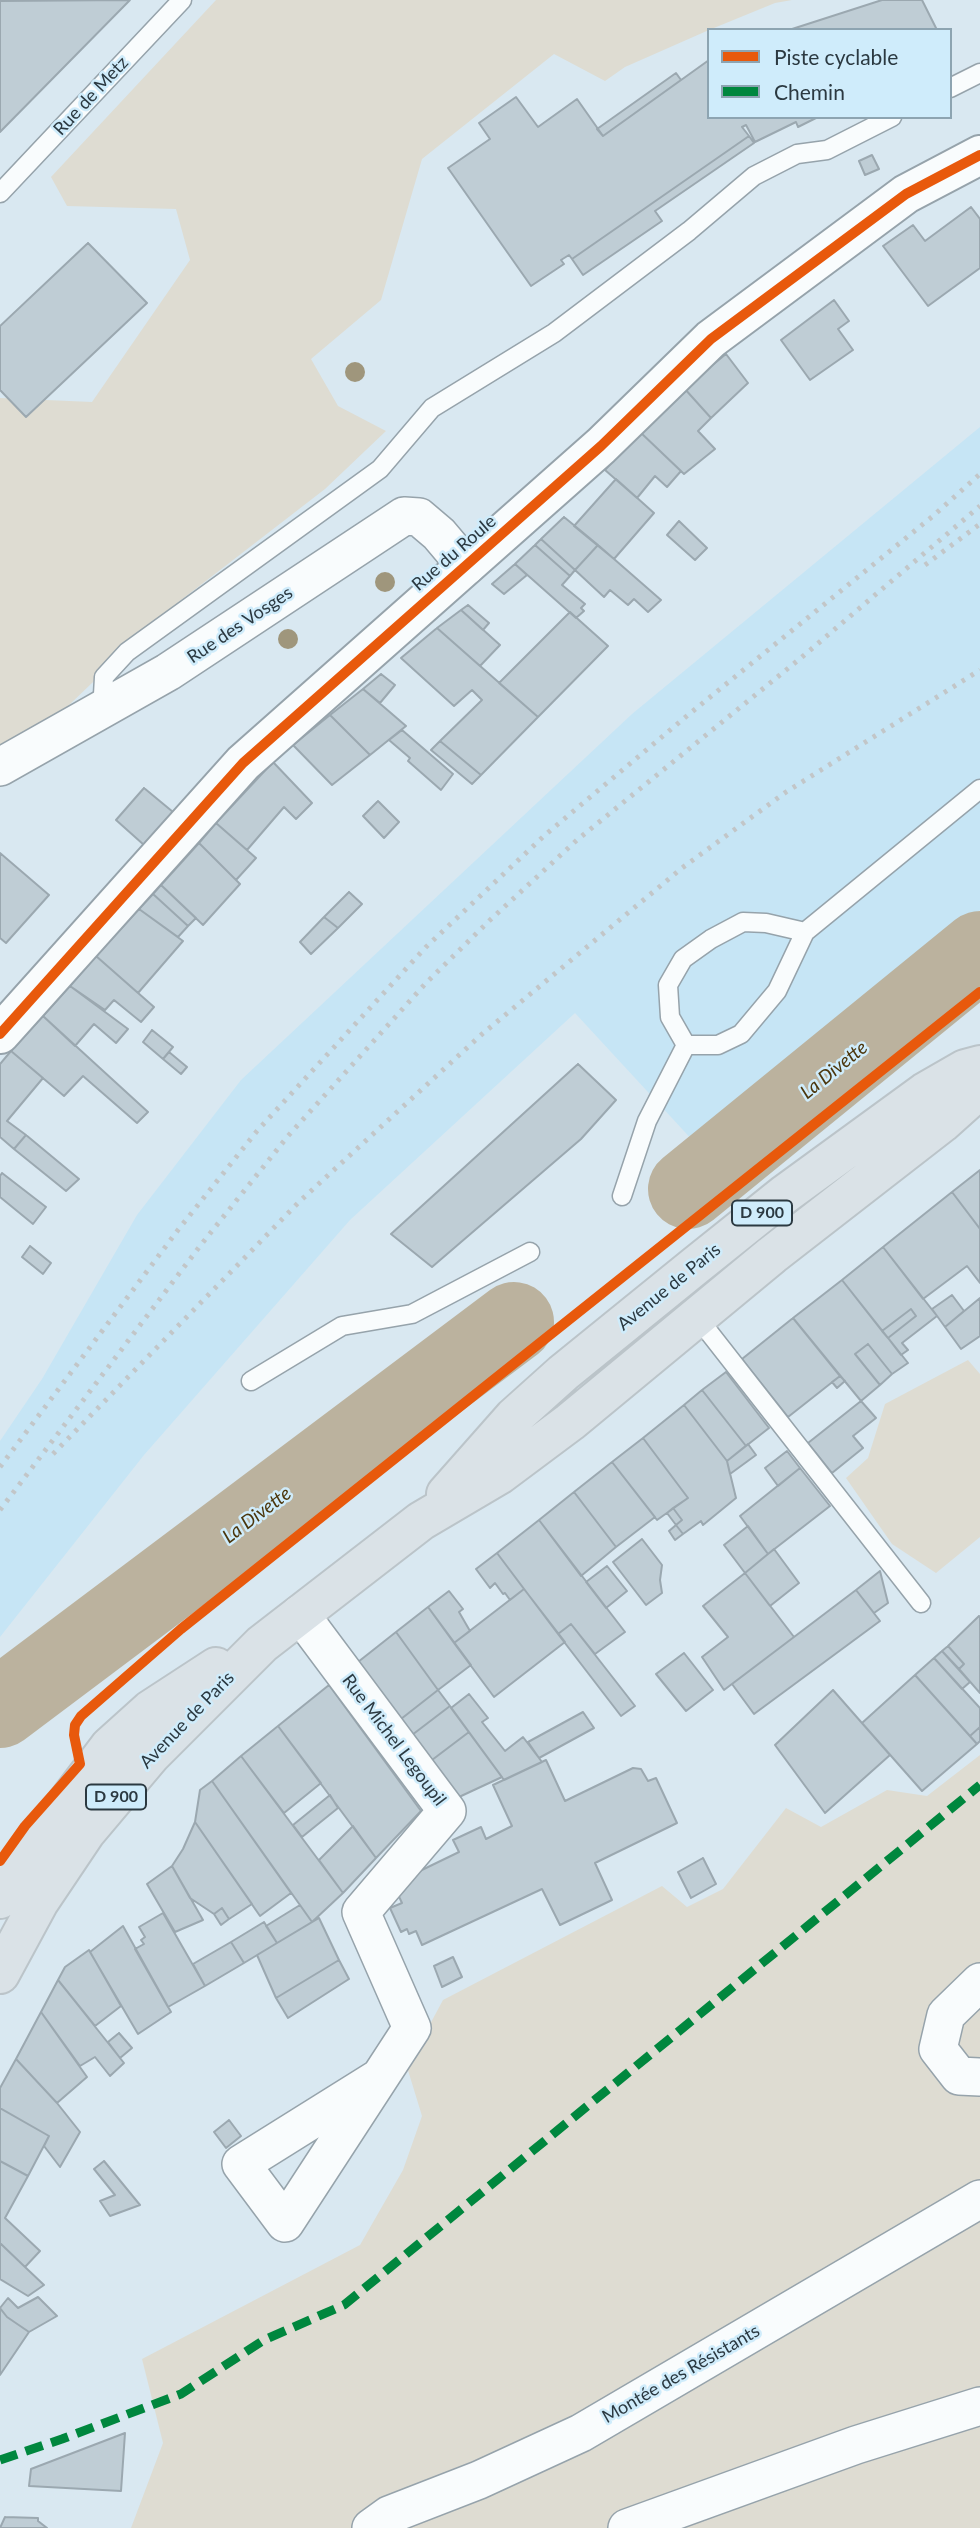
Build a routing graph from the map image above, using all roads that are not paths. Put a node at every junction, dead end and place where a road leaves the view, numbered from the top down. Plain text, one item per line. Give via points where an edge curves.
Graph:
1 (183, 0) edge
2 (980, 73) edge
3 (952, 87) edge
4 (888, 119) edge
5 (980, 155) edge
6 (0, 193) edge
7 (466, 566) junction
8 (102, 712) junction
9 (0, 767) edge
10 (980, 789) edge
11 (805, 932) junction
12 (0, 1034) edge
13 (686, 1045) junction
14 (980, 1065) edge
15 (980, 1089) edge
16 (622, 1196) dead end
17 (530, 1252) dead end
18 (697, 1317) junction
19 (251, 1381) dead end
20 (421, 1521) junction
21 (921, 1603) dead end
22 (300, 1614) junction
23 (262, 1644) junction
24 (0, 1899) edge
25 (0, 1974) edge
26 (980, 1982) edge
27 (980, 2077) edge
28 (377, 2079) dead end
29 (980, 2199) edge
30 (980, 2406) edge
31 (371, 2528) edge
32 (627, 2528) edge

1 - 6 lane, Rue de Metz
2 - 3 lane
4 - 8 lane via 827,150 797,154 754,176 554,333 432,408 380,469 127,652 104,677
5 - 7 street, Rue du Roule via 906,194 712,339
7 - 8 street, Rue des Vosges via 419,517 404,516
7 - 12 street, Rue du Roule via 243,763
8 - 9 street, Rue des Vosges
10 - 11 lane
11 - 13 lane via 777,991 741,1034 718,1045
11 - 13 lane via 743,922 683,959 668,985 670,1017
13 - 16 lane via 647,1121
14 - 20 main road, Avenue de Paris / D 900 via 925,1092 796,1186 573,1365 514,1417
15 - 18 main road, Avenue de Paris / D 900
17 - 19 lane via 412,1314 342,1326
18 - 20 main road, Avenue de Paris / D 900 via 499,1475
18 - 21 lane
20 - 22 main road, Avenue de Paris / D 900
22 - 23 main road, Avenue de Paris / D 900
22 - 28 street, Rue Michel Legoupil via 447,1811 361,1912 412,2028
23 - 24 main road, Avenue de Paris / D 900 via 221,1664 150,1710 110,1746 28,1854
23 - 25 main road, Avenue de Paris / D 900 via 151,1755 86,1832 39,1902
26 - 27 street via 946,2015 937,2049 959,2076
29 - 31 street, Montée des Résistants via 581,2433 389,2515
30 - 32 street via 856,2445

